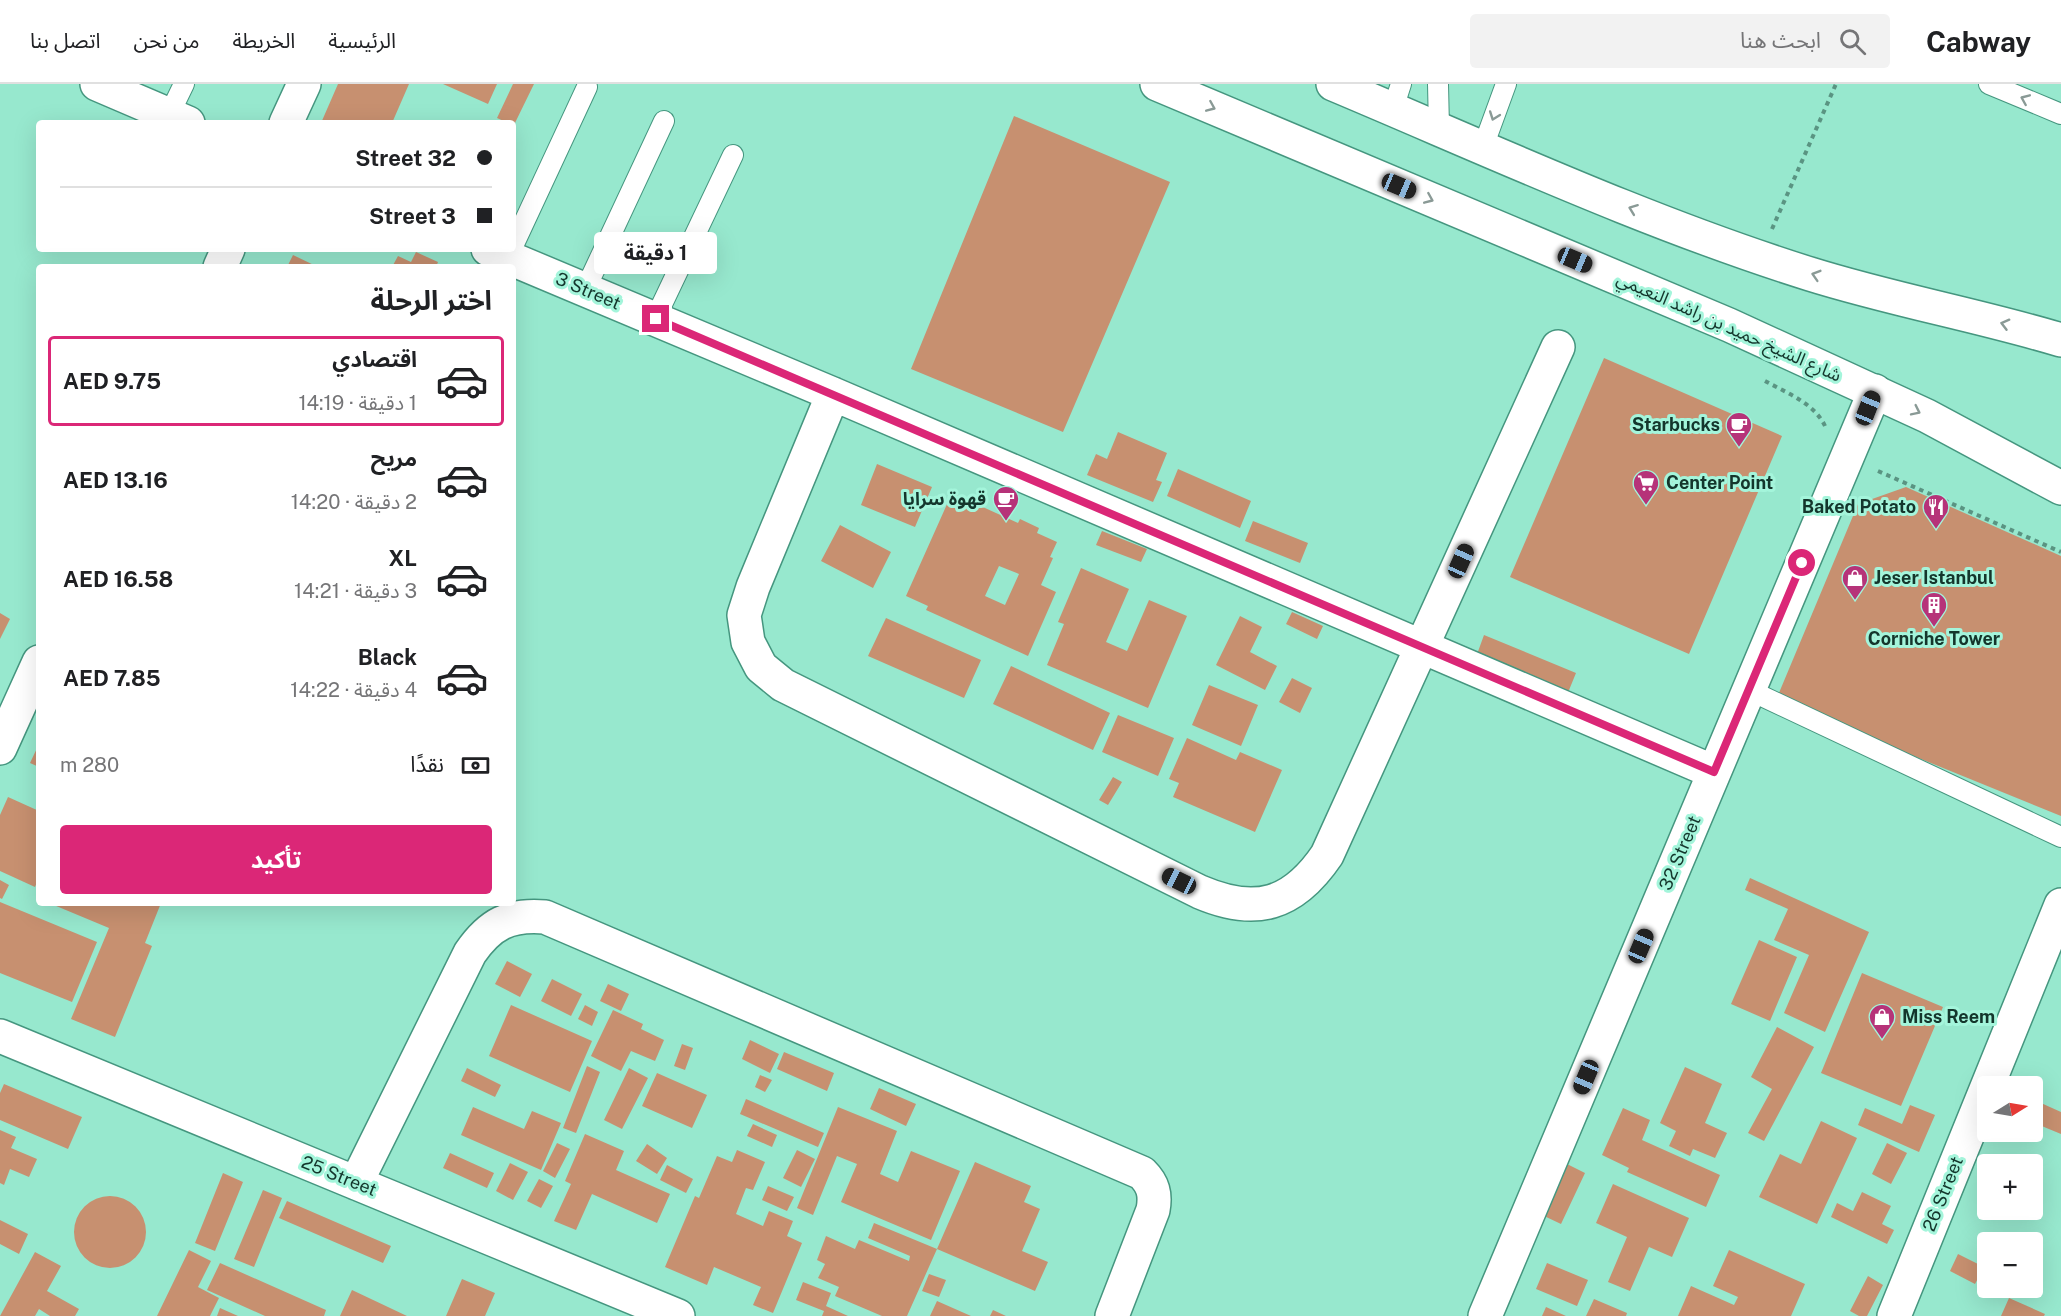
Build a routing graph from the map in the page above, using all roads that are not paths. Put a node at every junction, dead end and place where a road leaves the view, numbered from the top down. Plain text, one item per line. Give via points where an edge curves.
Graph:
1 (98, 84) edge
2 (184, 84) edge
3 (304, 84) edge
4 (1157, 84) edge
5 (1333, 84) edge
6 (1438, 84) edge
7 (1506, 84) edge
8 (1989, 84) edge
9 (587, 87) dead end
10 (1397, 97) edge
11 (2061, 114) edge
12 (179, 119) edge
13 (287, 120) edge
14 (663, 121) dead end
15 (1439, 128) junction
16 (1483, 147) junction
17 (733, 155) dead end
18 (516, 228) edge
19 (509, 252) edge
20 (585, 290) junction
21 (656, 319) junction
22 (2061, 340) edge
23 (1558, 347) dead end
24 (1875, 391) junction
25 (833, 393) junction
26 (2061, 488) edge
27 (1422, 646) junction
28 (36, 669) edge
29 (1749, 690) junction
30 (0, 748) edge
31 (1714, 772) junction
32 (2061, 837) edge
33 (2061, 905) edge
34 (0, 1036) edge
35 (356, 1183) junction
36 (678, 1316) edge
37 (1112, 1316) edge
38 (1485, 1316) edge
39 (1894, 1316) edge

1 - 12 street
2 - 12 lane
3 - 13 street
4 -> 24 street, شارع الشيخ حميد بن راشد النعيمي via 1729,325
5 - 10 street
6 - 15 lane
7 -> 16 lane
11 -> 8 lane
9 - 18 lane
10 - 15 street
14 - 20 lane
15 - 16 street
22 -> 16 street via 1861,288 1759,256 1609,200
17 - 21 lane
19 - 20 street, 3 Street
20 - 21 street, 3 Street
21 - 25 street, 3 Street
23 - 27 street
24 -> 26 street, شارع الشيخ حميد بن راشد النعيمي
24 - 29 street, 32 Street
25 - 27 street, 3 Street
25 - 27 street via 744,615 747,642 761,667 783,685 1222,902 1272,902 1313,875 1327,855
27 - 31 street, 3 Street
28 - 30 street
29 - 31 street, 32 Street
29 - 32 lane
31 - 38 street, 32 Street
33 - 39 street, 26 Street
34 - 35 street, 25 Street
35 - 36 street, 25 Street
35 - 37 street via 480,938 509,919 544,917 1142,1173 1154,1190 1154,1210

